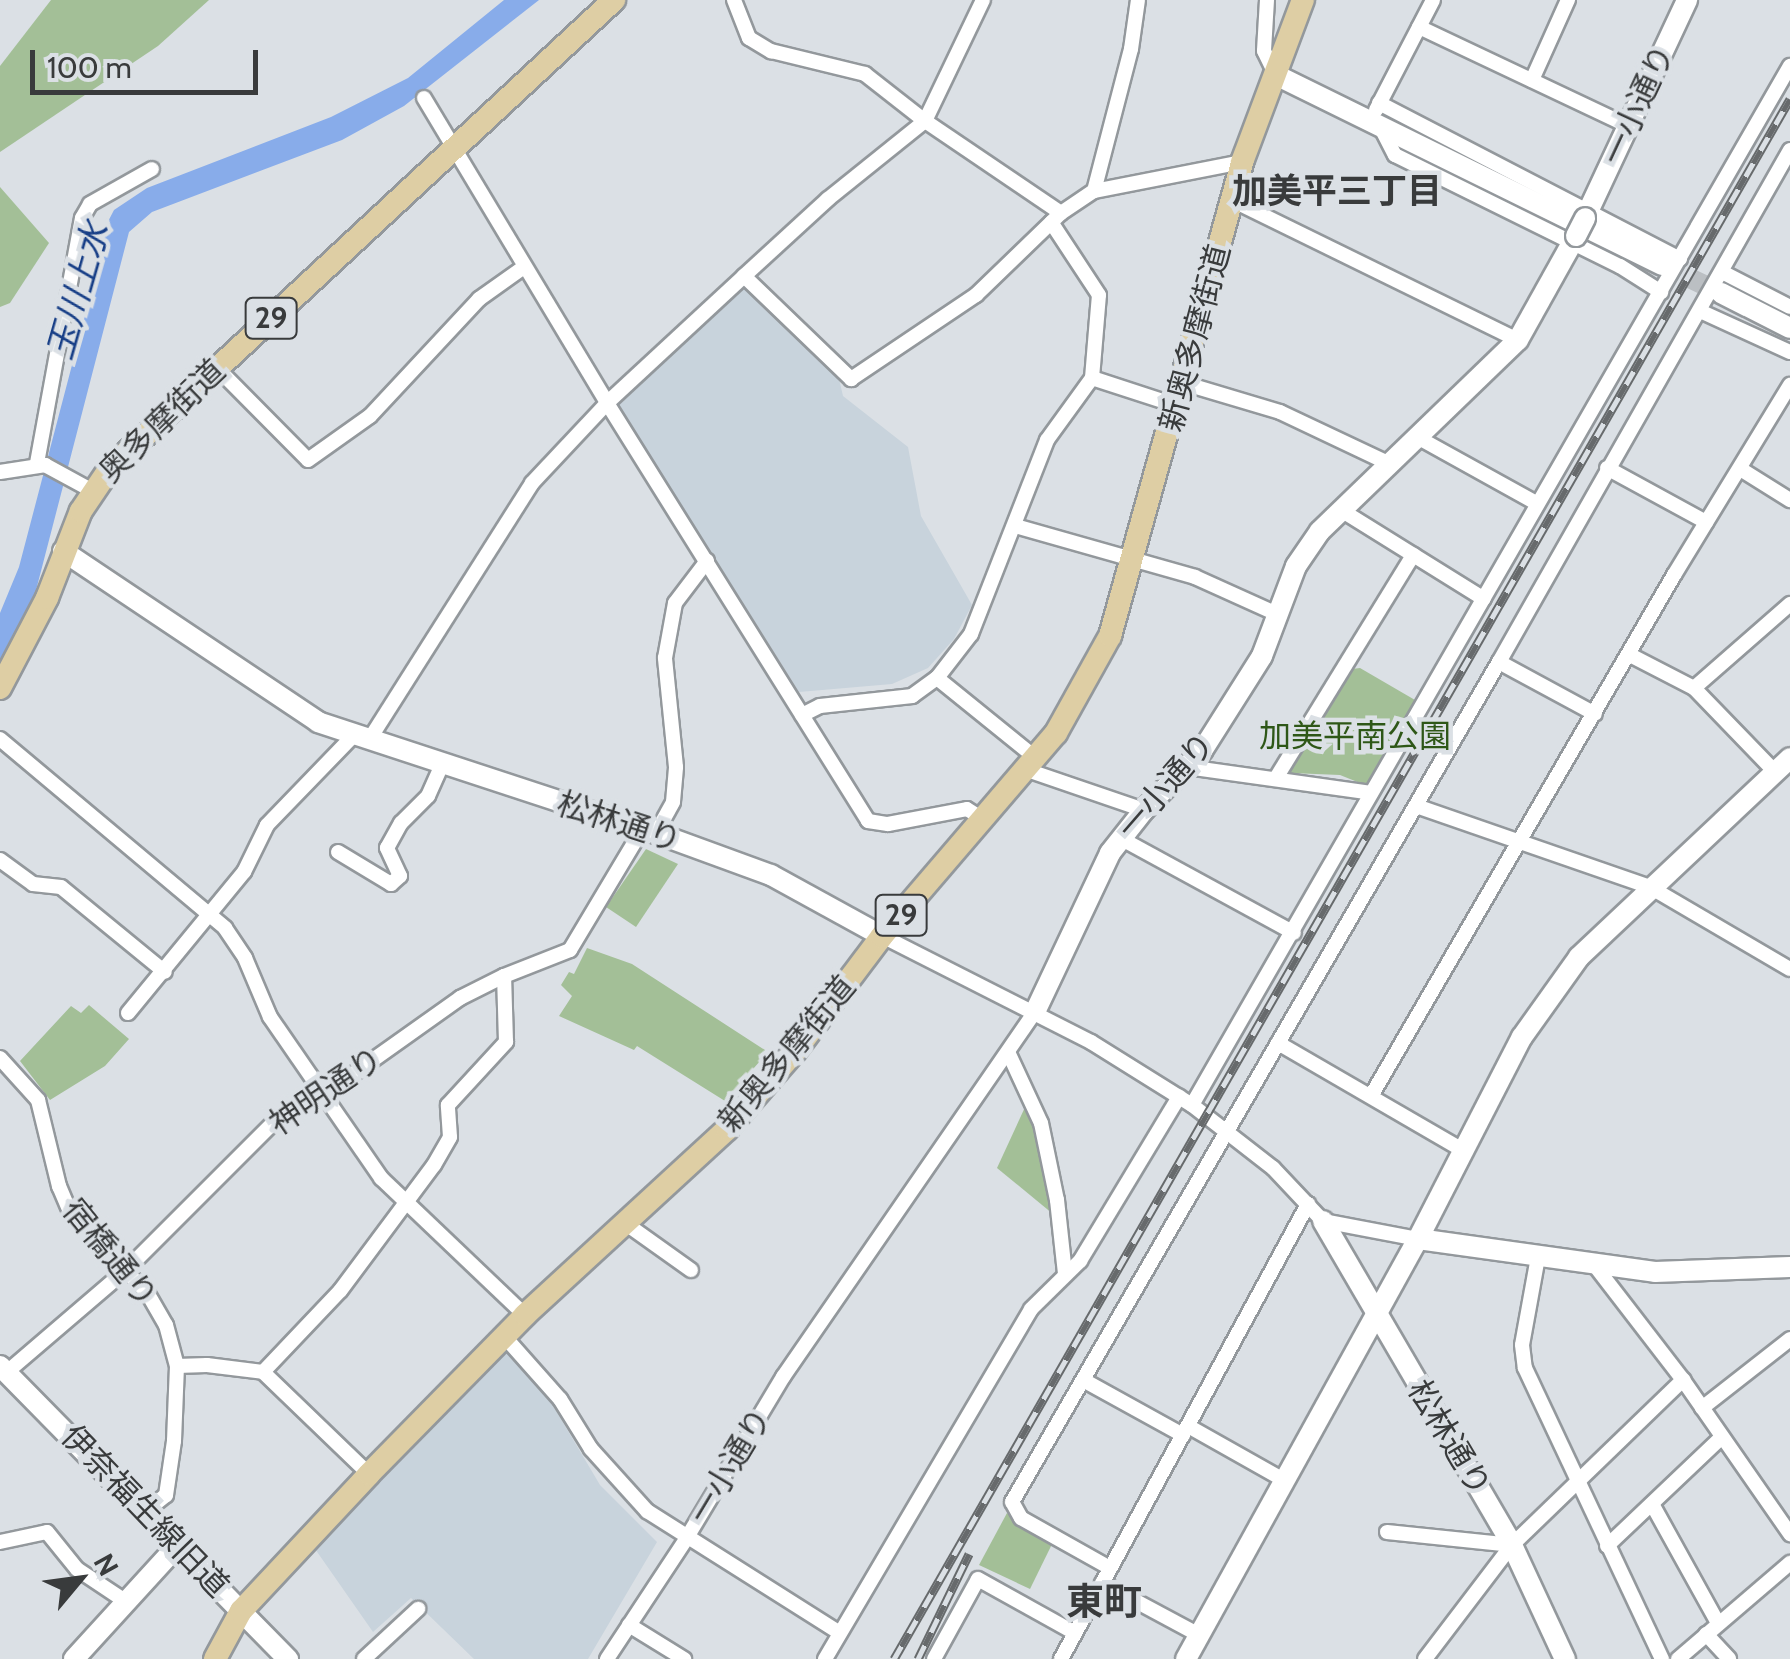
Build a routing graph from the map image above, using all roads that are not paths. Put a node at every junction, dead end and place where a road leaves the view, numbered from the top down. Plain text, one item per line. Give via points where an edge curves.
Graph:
1 (614, 0) edge
2 (734, 0) edge
3 (983, 0) edge
4 (1138, 0) edge
5 (1267, 0) edge
6 (1303, 0) edge
7 (1433, 0) edge
8 (1568, 0) edge
9 (1687, 0) edge
10 (1419, 27) junction
11 (1790, 66) edge
12 (1276, 75) junction
13 (1532, 80) junction
14 (424, 98) dead end
15 (1380, 119) junction
16 (925, 120) junction
17 (1628, 126) junction
18 (452, 148) junction
19 (1790, 150) edge
20 (1242, 162) junction
21 (152, 169) dead end
22 (1094, 191) junction
23 (1232, 200) junction
24 (1056, 217) junction
25 (1580, 227) junction
26 (1671, 262) junction
27 (524, 267) junction
28 (744, 276) junction
29 (1721, 283) junction
30 (1661, 292) junction
31 (1790, 307) edge
32 (1700, 311) junction
33 (1790, 328) edge
34 (1518, 340) junction
35 (1790, 352) edge
36 (218, 368) junction
37 (1092, 378) junction
38 (1790, 385) edge
39 (1180, 394) junction
40 (606, 403) junction
41 (1417, 438) junction
42 (1388, 463) junction
43 (41, 464) junction
44 (1608, 468) junction
45 (1742, 470) junction
46 (0, 472) edge
47 (91, 490) junction
48 (1790, 500) edge
49 (1536, 504) junction
50 (1341, 510) junction
51 (1706, 522) junction
52 (1015, 526) junction
53 (63, 552) junction
54 (1413, 554) junction
55 (1132, 560) junction
56 (706, 561) junction
57 (1484, 599) junction
58 (1790, 604) edge
59 (1277, 614) junction
60 (1630, 655) junction
61 (1499, 662) junction
62 (937, 678) junction
63 (0, 688) edge
64 (1694, 688) junction
65 (1595, 714) junction
66 (802, 715) junction
67 (361, 738) junction
68 (0, 739) edge
69 (1032, 764) junction
70 (442, 765) junction
71 (1782, 765) edge
72 (1187, 767) junction
73 (1276, 778) junction
74 (1372, 793) junction
75 (1416, 806) junction
76 (1144, 810) junction
77 (984, 820) junction
78 (650, 831) junction
79 (1120, 838) junction
80 (1518, 840) junction
81 (338, 852) dead end
82 (0, 860) edge
83 (1650, 887) junction
84 (210, 915) junction
85 (1294, 934) junction
86 (882, 936) junction
87 (1790, 969) edge
88 (165, 972) junction
89 (504, 976) junction
90 (1035, 1012) junction
91 (128, 1014) dead end
92 (1278, 1042) junction
93 (1008, 1052) junction
94 (0, 1058) edge
95 (325, 1094) junction
96 (1371, 1096) junction
97 (1186, 1101) junction
98 (1228, 1128) junction
99 (1462, 1149) junction
100 (407, 1201) junction
101 (1308, 1204) junction
102 (1323, 1221) junction
103 (625, 1223) junction
104 (1418, 1239) junction
105 (1538, 1256) junction
106 (1789, 1263) edge
107 (1596, 1267) junction
108 (126, 1270) junction
109 (691, 1270) dead end
110 (1065, 1274) junction
111 (525, 1315) junction
112 (1374, 1316) junction
113 (504, 1336) junction
114 (1790, 1339) edge
115 (177, 1366) junction
116 (3, 1369) edge
117 (264, 1372) junction
118 (1683, 1380) junction
119 (1086, 1382) junction
120 (1702, 1408) junction
121 (1186, 1430) junction
122 (1721, 1438) junction
123 (370, 1474) junction
124 (1284, 1480) junction
125 (1577, 1484) junction
126 (1652, 1504) junction
127 (146, 1511) junction
128 (1387, 1532) dead end
129 (1790, 1534) edge
130 (686, 1539) junction
131 (0, 1542) edge
132 (178, 1545) junction
133 (1512, 1545) junction
134 (1607, 1546) junction
135 (1790, 1563) edge
136 (1110, 1568) junction
137 (1102, 1583) junction
138 (125, 1601) junction
139 (418, 1609) dead end
140 (241, 1611) junction
141 (1718, 1623) junction
142 (629, 1624) junction
143 (840, 1633) junction
144 (1075, 1633) junction
145 (1199, 1634) junction
146 (1706, 1634) junction
147 (374, 1656) edge
148 (74, 1659) edge
149 (215, 1659) edge
150 (288, 1659) edge
151 (607, 1659) edge
152 (684, 1659) edge
153 (825, 1659) edge
154 (934, 1659) edge
155 (1061, 1659) edge
156 (1186, 1659) edge
157 (1426, 1659) edge
158 (1565, 1659) edge
159 (1662, 1659) edge
160 (1678, 1659) edge
161 (1728, 1659) edge

1 - 18 main road, 奥多摩街道 / 29
2 - 16 street via 749,38 771,51 866,74
3 - 16 street
4 - 22 street
5 - 12 street via 1264,51
6 - 12 main road, 新奥多摩街道 / 29
7 - 10 street
8 - 13 street
9 - 17 street, 一小通り
10 - 13 street
10 - 15 street
11 - 26 street
12 - 15 street
12 - 20 main road, 新奥多摩街道 / 29
13 - 17 street
14 - 18 street
15 - 25 street
15 - 25 street via 1395,155
15 - 26 street
16 - 24 street
16 - 28 street
17 - 25 street, 一小通り
18 - 27 street
18 - 36 main road, 奥多摩街道 / 29
19 - 29 street
20 - 22 street
20 - 23 main road, 新奥多摩街道 / 29
21 - 43 street via 90,204 82,218
22 - 24 street
23 - 34 street
23 - 39 main road, 新奥多摩街道 / 29
24 - 28 street via 976,295 852,378
24 - 37 street via 1096,286
25 - 26 street
25 - 30 street
25 - 34 street, 一小通り
26 - 30 street
27 - 36 street via 479,299 370,416 308,460
27 - 40 street
28 - 40 street
29 - 31 street
29 - 32 street
29 - 33 street
30 - 49 street
32 - 35 street
32 - 44 street
34 - 41 street, 一小通り
36 - 47 main road, 奥多摩街道 / 29
37 - 39 street
37 - 52 street via 1046,440
38 - 45 street
39 - 42 street via 1280,412
39 - 55 main road, 新奥多摩街道 / 29
40 - 56 street
40 - 67 street via 532,483
41 - 42 street, 一小通り
41 - 49 street
42 - 50 street, 一小通り
43 - 46 street
43 - 47 street
44 - 51 street
44 - 61 street
45 - 48 street
45 - 51 street
47 - 53 main road, 奥多摩街道 / 29
49 - 57 street
50 - 54 street
50 - 59 street, 一小通り via 1296,566
51 - 60 street
52 - 55 street
52 - 62 street via 971,634
53 - 63 main road, 奥多摩街道 / 29
53 - 67 street, 松林通り via 291,706
54 - 57 street
54 - 73 street
55 - 59 street via 1195,577
55 - 69 main road, 新奥多摩街道 / 29 via 1110,636
56 - 66 street
56 - 78 street, 神明通り via 675,603 664,658 676,767 673,802
57 - 74 street
58 - 64 street
59 - 72 street, 一小通り via 1262,656
60 - 64 street
60 - 65 street
61 - 65 street
61 - 75 street
62 - 66 street via 912,696 820,706
62 - 69 street
64 - 71 street
65 - 80 street
66 - 77 street via 868,821 888,824 967,809
67 - 70 street, 松林通り
67 - 84 street via 267,825 244,872
68 - 84 street
69 - 76 street
69 - 77 main road, 新奥多摩街道 / 29
70 - 78 street, 松林通り
70 - 81 street via 428,796 387,848 400,876 391,884
71 - 83 street
72 - 73 street
72 - 76 street, 一小通り
73 - 74 street
74 - 85 street
75 - 80 street
75 - 92 street
76 - 79 street, 一小通り
77 - 86 main road, 新奥多摩街道 / 29
78 - 86 street, 松林通り via 770,875
78 - 89 street, 神明通り via 570,950
79 - 85 street
79 - 90 street, 一小通り
80 - 83 street
80 - 96 street
82 - 88 street via 33,884 61,887
83 - 87 street
83 - 99 street via 1579,957 1522,1037
84 - 88 street
84 - 95 street via 236,942 270,1018
85 - 97 street
86 - 90 street, 松林通り
86 - 103 main road, 新奥多摩街道 / 29 via 727,1130
88 - 91 street
89 - 95 street, 神明通り via 460,998
89 - 100 street via 506,1042 448,1106 450,1138
90 - 93 street, 一小通り
90 - 97 street, 松林通り
92 - 96 street
92 - 98 street
93 - 110 street via 1041,1124
93 - 130 street, 一小通り via 782,1377
94 - 108 street, 宿橋通り via 38,1100 71,1214
95 - 100 street via 381,1178
95 - 108 street, 神明通り via 273,1122
96 - 99 street
97 - 98 street, 松林通り
97 - 110 street
98 - 101 street, 松林通り
98 - 119 street
99 - 104 street
100 - 111 street
100 - 117 street via 340,1291
101 - 102 street, 松林通り
101 - 121 street
102 - 104 street
102 - 112 street, 松林通り
103 - 109 street
103 - 111 main road, 新奥多摩街道 / 29
104 - 105 street
104 - 112 street
105 - 107 street
105 - 125 street via 1522,1346 1525,1368
106 - 107 street via 1656,1272
107 - 118 street
108 - 115 street, 宿橋通り via 166,1326
108 - 116 street, 神明通り
110 - 143 street via 1031,1309
111 - 113 main road, 新奥多摩街道 / 29
112 - 124 street
112 - 133 street, 松林通り
113 - 123 main road, 新奥多摩街道 / 29
113 - 130 street via 618,1480
114 - 120 street
115 - 117 street
115 - 127 street, 宿橋通り via 168,1486 160,1503
116 - 127 street, 伊奈福生線旧道
117 - 123 street
118 - 120 street
118 - 125 street
119 - 121 street
119 - 136 street via 1012,1502 1021,1518
120 - 122 street
121 - 124 street
121 - 136 street
122 - 126 street
122 - 129 street
123 - 140 main road, 新奥多摩街道 / 29
124 - 145 street
125 - 133 street
125 - 134 street
126 - 134 street
126 - 141 street
127 - 132 street, 伊奈福生線旧道
128 - 133 street
130 - 142 street, 一小通り
130 - 143 street
131 - 138 street via 47,1532 77,1568
132 - 138 street
132 - 140 street, 伊奈福生線旧道
133 - 157 street
133 - 158 street, 松林通り
134 - 159 street
135 - 141 street
136 - 137 street
137 - 144 street
137 - 145 street
138 - 148 street
139 - 147 street
140 - 149 main road, 新奥多摩街道 / 29
140 - 150 street, 伊奈福生線旧道
141 - 146 street
142 - 151 street, 一小通り
142 - 152 street
143 - 153 street
144 - 154 street via 978,1578
144 - 155 street
145 - 156 street
146 - 160 street
146 - 161 street

